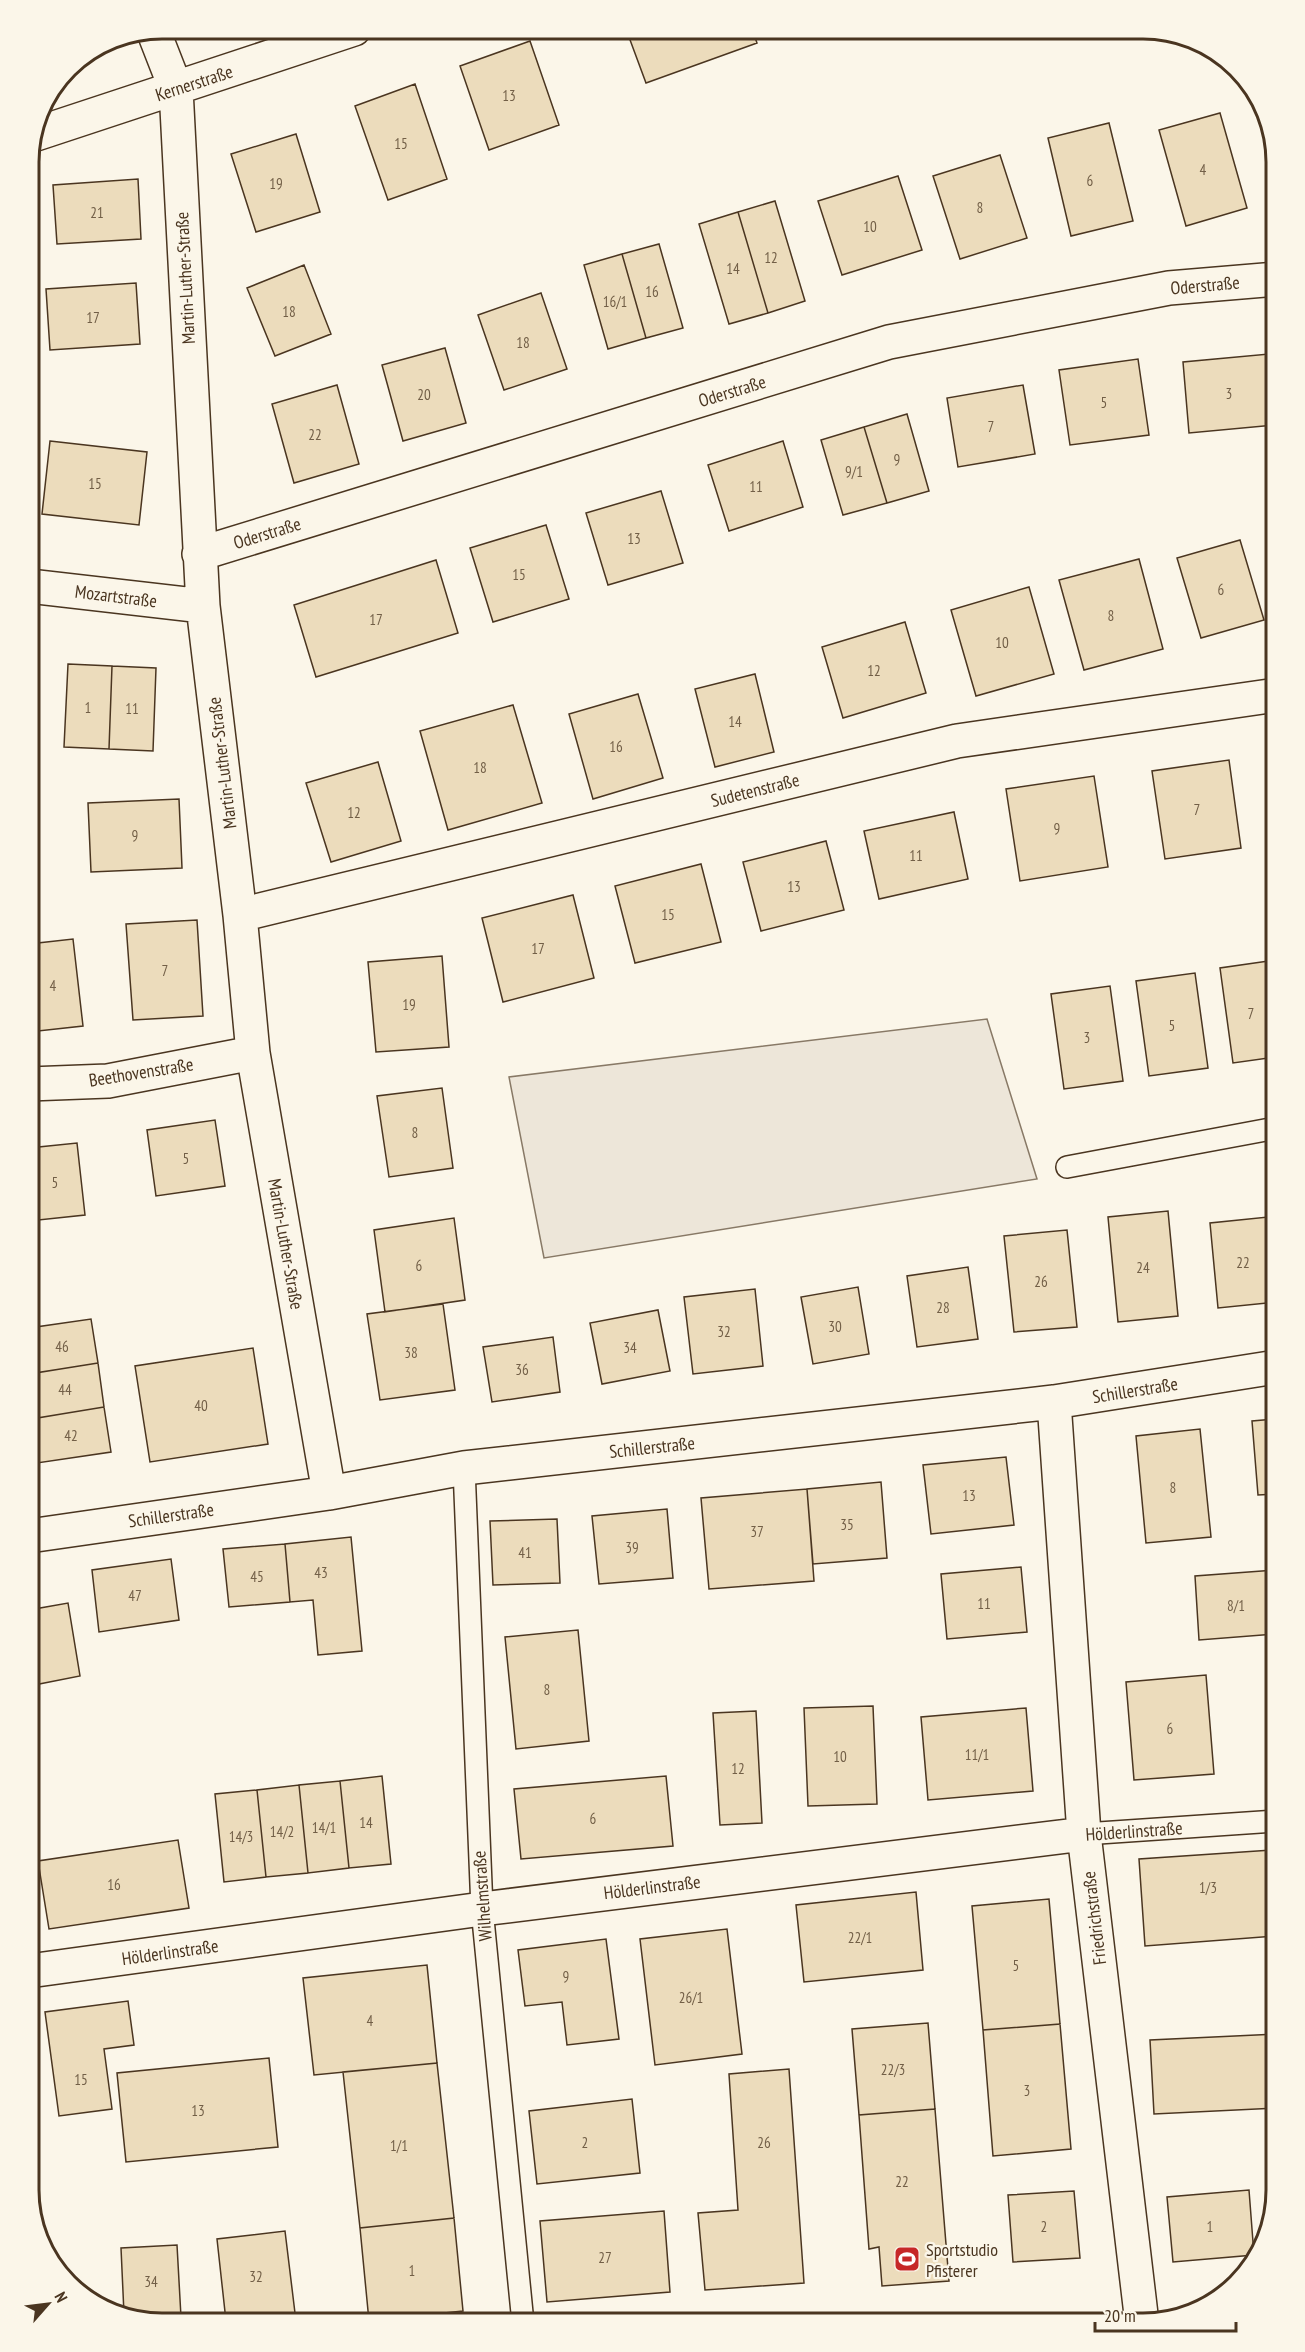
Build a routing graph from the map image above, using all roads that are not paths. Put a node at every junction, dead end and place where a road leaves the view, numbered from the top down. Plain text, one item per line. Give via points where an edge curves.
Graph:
1 (157, 39) edge
2 (322, 39) edge
3 (176, 89) junction
4 (43, 132) edge
5 (1266, 280) edge
6 (199, 554) junction
7 (39, 587) edge
8 (203, 606) junction
9 (1266, 695) edge
10 (240, 915) junction
11 (253, 1053) junction
12 (39, 1084) edge
13 (1266, 1130) edge
14 (1067, 1167) dead end
15 (1266, 1369) edge
16 (1054, 1402) junction
17 (464, 1468) junction
18 (329, 1493) junction
19 (39, 1535) edge
20 (1266, 1822) edge
21 (1084, 1834) junction
22 (482, 1909) junction
23 (39, 1969) edge
24 (523, 2313) edge
25 (1141, 2313) edge

1 - 3 street, Martin-Luther-Straße
2 - 3 street, Kernerstraße
3 - 4 street, Kernerstraße
3 - 6 street, Martin-Luther-Straße
5 - 6 street, Oderstraße via 1169,288 889,342
6 - 8 street, Martin-Luther-Straße
7 - 8 street, Mozartstraße
8 - 10 street, Martin-Luther-Straße
9 - 10 street, Sudetenstraße via 957,741
10 - 11 street, Martin-Luther-Straße
11 - 12 street, Beethovenstraße via 108,1081
11 - 18 street, Martin-Luther-Straße
13 - 14 lane
15 - 16 street, Schillerstraße
16 - 17 street, Schillerstraße
16 - 21 street, Friedrichstraße
17 - 18 street, Schillerstraße
17 - 22 lane, Wilhelmstraße
18 - 19 street, Schillerstraße
20 - 21 lane, Hölderlinstraße
21 - 22 street, Hölderlinstraße
21 - 25 street, Friedrichstraße
22 - 23 street, Hölderlinstraße
22 - 24 lane, Wilhelmstraße

